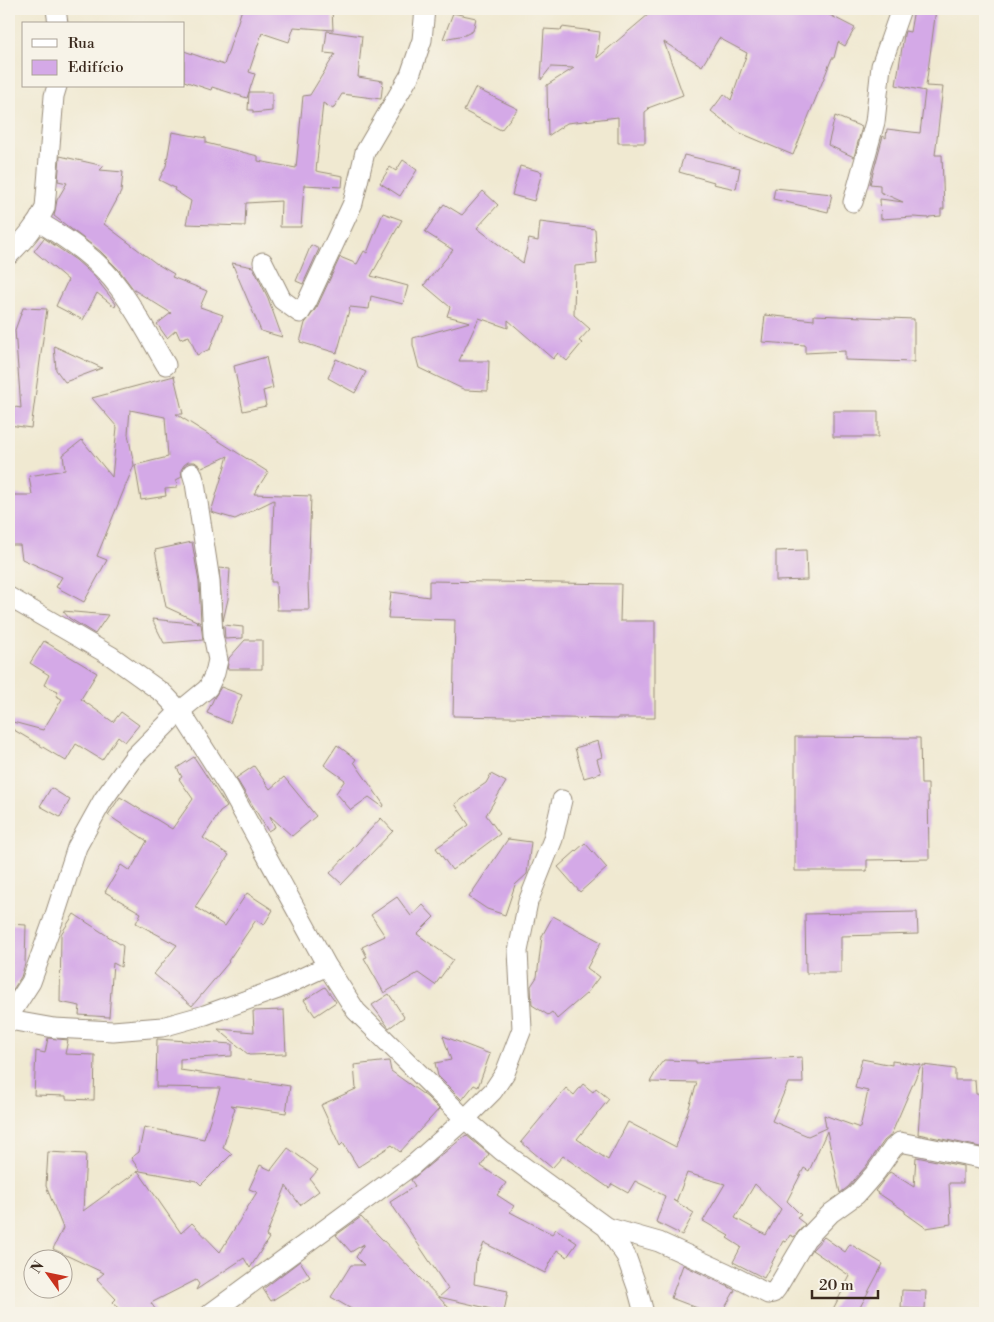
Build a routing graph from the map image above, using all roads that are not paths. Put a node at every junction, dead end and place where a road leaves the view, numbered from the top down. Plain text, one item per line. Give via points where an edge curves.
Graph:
1 (56, 9) edge
2 (425, 9) edge
3 (900, 9) edge
4 (58, 22) edge
5 (56, 88) edge
6 (853, 202) dead end
7 (39, 222) junction
8 (9, 255) edge
9 (263, 262) dead end
10 (166, 365) dead end
11 (192, 473) dead end
12 (9, 597) edge
13 (180, 711) junction
14 (562, 800) dead end
15 (327, 966) junction
16 (9, 1016) edge
17 (9, 1020) edge
18 (465, 1119) junction
19 (985, 1159) edge
20 (606, 1227) junction
21 (211, 1313) edge
22 (644, 1313) edge

1 - 4 street
2 - 9 street via 422,40 410,75 365,152 353,203 300,313 282,300
3 - 6 street via 881,66 874,122
5 - 7 street via 45,208
7 - 8 street
7 - 10 street via 70,240 94,260 119,288
11 - 13 street via 210,581 218,660 208,688
12 - 13 street via 111,656 164,694
13 - 15 street via 230,789
13 - 16 street via 134,757 98,808 77,846 54,922 31,982
14 - 18 street via 544,866 528,902 518,951 522,1029 501,1079
15 - 17 street via 205,1015 162,1027 113,1031 54,1028
15 - 18 street via 356,1011
18 - 20 street via 502,1151
18 - 21 street via 414,1164
19 - 20 street via 900,1142 856,1195 831,1213 806,1239 778,1288 768,1294 659,1242
20 - 22 street via 626,1256

